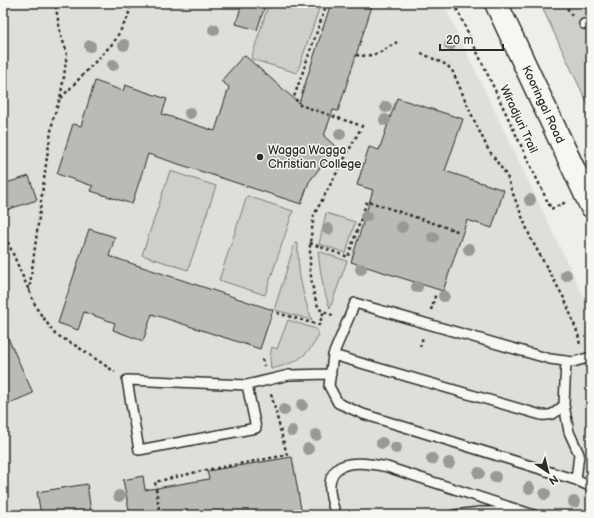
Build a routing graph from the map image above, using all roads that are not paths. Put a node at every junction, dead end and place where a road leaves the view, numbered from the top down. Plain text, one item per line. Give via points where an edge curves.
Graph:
1 (496, 3) edge
2 (588, 200) edge
3 (333, 355) junction
4 (587, 358) edge
5 (566, 361) junction
6 (331, 374) junction
7 (247, 385) junction
8 (564, 405) junction
9 (576, 480) junction
10 (591, 487) edge
11 (523, 512) junction
12 (337, 515) edge
13 (454, 515) edge
14 (534, 515) edge

1 - 2 main road, Kooringal Road
3 - 5 lane via 355,303 550,359
3 - 6 lane
3 - 8 lane via 541,415 550,416
4 - 5 lane
5 - 8 lane
6 - 7 lane via 289,375
6 - 9 lane via 329,386 338,403 363,414
7 - 7 lane via 256,428 139,450 127,380
8 - 9 lane via 569,432 579,454
9 - 10 lane
11 - 12 lane via 387,467 354,463 336,469 332,476 330,493
11 - 13 lane
11 - 14 lane

